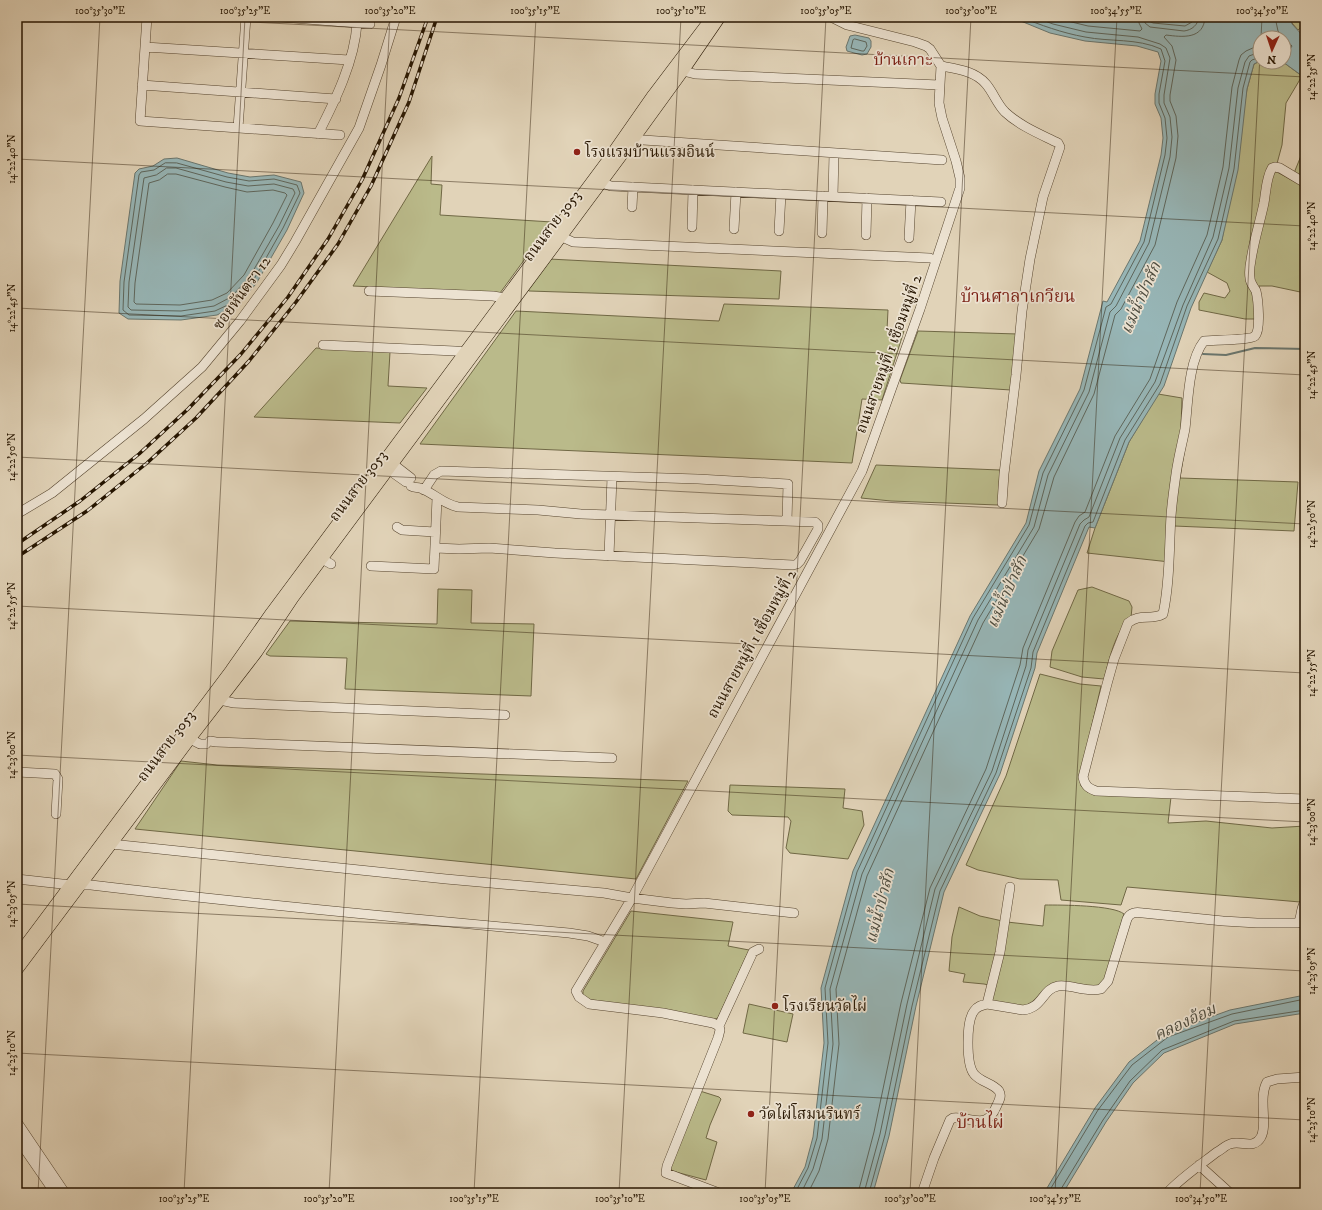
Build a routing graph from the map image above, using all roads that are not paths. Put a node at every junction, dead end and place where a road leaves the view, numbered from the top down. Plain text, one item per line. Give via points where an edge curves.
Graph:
1 (147, 17) edge
2 (246, 17) edge
3 (281, 17) edge
4 (396, 17) edge
5 (712, 17) edge
6 (720, 17) edge
7 (831, 17) edge
8 (357, 23) junction
9 (370, 24) dead end
10 (145, 47) junction
11 (243, 53) junction
12 (349, 60) junction
13 (941, 66) junction
14 (683, 71) junction
15 (142, 85) junction
16 (940, 85) junction
17 (240, 92) junction
18 (336, 98) junction
19 (238, 128) junction
20 (318, 134) junction
21 (340, 135) dead end
22 (628, 139) junction
23 (834, 153) junction
24 (942, 160) dead end
25 (602, 183) junction
26 (1305, 183) edge
27 (633, 187) junction
28 (694, 190) junction
29 (736, 192) junction
30 (781, 194) junction
31 (823, 196) junction
32 (833, 196) junction
33 (868, 198) junction
34 (911, 200) junction
35 (941, 202) dead end
36 (632, 207) dead end
37 (692, 227) dead end
38 (734, 230) dead end
39 (779, 231) dead end
40 (822, 233) dead end
41 (866, 235) dead end
42 (562, 237) junction
43 (909, 238) dead end
44 (930, 258) dead end
45 (369, 291) dead end
46 (505, 298) junction
47 (323, 345) dead end
48 (465, 352) junction
49 (391, 467) junction
50 (612, 477) junction
51 (414, 484) junction
52 (437, 498) junction
53 (1002, 503) dead end
54 (17, 514) edge
55 (611, 515) junction
56 (787, 521) junction
57 (397, 527) dead end
58 (435, 532) junction
59 (435, 548) junction
60 (609, 556) junction
61 (371, 566) dead end
62 (268, 626) junction
63 (220, 700) junction
64 (504, 715) dead end
65 (191, 737) junction
66 (612, 758) dead end
67 (17, 772) edge
68 (1305, 799) edge
69 (56, 814) dead end
70 (111, 844) junction
71 (17, 879) edge
72 (76, 885) junction
73 (1010, 887) dead end
74 (632, 898) junction
75 (1305, 902) edge
76 (794, 913) dead end
77 (1301, 924) edge
78 (605, 942) junction
79 (759, 949) dead end
80 (17, 956) edge
81 (17, 970) edge
82 (987, 1004) junction
83 (719, 1026) junction
84 (1305, 1077) edge
85 (17, 1122) edge
86 (17, 1138) edge
87 (1199, 1165) junction
88 (55, 1193) edge
89 (65, 1193) edge
90 (719, 1193) edge
91 (922, 1193) edge
92 (1167, 1193) edge
93 (1230, 1193) edge

1 - 10 street
2 - 11 street
3 - 8 street
4 - 54 street, ซอยหันตรา 12 via 358,128 281,265 240,321 202,367 144,419 52,493
5 - 22 main road, ถนนสาย 3053 via 653,94
6 - 14 main road, ถนนสาย 3053
7 - 13 street via 847,25 926,46
8 - 9 street
8 - 12 street via 356,40
10 - 11 street
10 - 15 street
11 - 12 street
11 - 17 street
12 - 18 street
13 - 16 street, ถนนสายหมู่ที่ 1 เชื่อมหมู่ที่ 2
13 - 53 street via 962,70 978,77 986,84 1005,112 1058,143 1060,147 1043,196 1027,273
14 - 16 street via 695,74
14 - 22 main road, ถนนสาย 3053
15 - 17 street
15 - 19 street via 140,121
16 - 74 street, ถนนสายหมู่ที่ 1 เชื่อมหมู่ที่ 2 via 939,103 956,160 960,188 862,471
17 - 18 street
17 - 19 street
18 - 20 street
19 - 20 street
20 - 21 street
22 - 23 street
22 - 25 main road, ถนนสาย 3053
22 - 46 main road, ถนนสาย 3053 via 607,161
23 - 24 street
23 - 32 street
25 - 27 street
25 - 42 main road, ถนนสาย 3053
26 - 68 street via 1280,168 1272,168 1268,173 1249,274 1256,293 1259,321 1256,334 1248,339 1204,341 1200,346 1190,382 1185,430 1176,474 1163,614 1151,618 1140,617 1128,623 1114,659 1083,777 1085,784 1096,791
27 - 28 street
27 - 36 street
28 - 29 street
28 - 37 street
29 - 30 street
29 - 38 street
30 - 31 street
30 - 39 street
31 - 32 street
31 - 40 street
32 - 33 street
33 - 34 street
33 - 41 street
34 - 35 street
34 - 43 street
42 - 44 street via 573,242
42 - 49 main road, ถนนสาย 3053
45 - 46 street
46 - 48 main road, ถนนสาย 3053
47 - 48 street
48 - 62 main road, ถนนสาย 3053
49 - 51 street
49 - 62 main road, ถนนสาย 3053 via 327,562
50 - 51 street via 441,471
50 - 55 street
50 - 56 street via 788,484
51 - 52 street
52 - 55 street via 458,507
52 - 58 street
55 - 56 street
55 - 60 street
56 - 60 street via 815,522 818,525 800,561 793,565
57 - 58 street via 402,530
58 - 59 street
59 - 60 street via 489,548
59 - 61 street via 434,569
62 - 63 main road, ถนนสาย 3053 via 257,652
62 - 72 main road, ถนนสาย 3053 via 194,718
63 - 64 street via 234,703
63 - 65 main road, ถนนสาย 3053
65 - 66 street via 210,742
65 - 70 main road, ถนนสาย 3053
67 - 69 street via 55,774 58,779
70 - 72 main road, ถนนสาย 3053
70 - 74 street via 604,893
71 - 72 street
72 - 78 street via 588,936
72 - 80 main road, ถนนสาย 3053
72 - 81 main road, ถนนสาย 3053
73 - 82 street via 1000,952
74 - 76 street via 686,904 710,903
74 - 78 street, ถนนสายหมู่ที่ 1 เชื่อมหมู่ที่ 2
75 - 77 street
77 - 82 street via 1223,921 1132,913 1128,916 1108,981 1101,989 1059,986 1052,988 1036,1005 1023,1010
78 - 83 street, ถนนสายหมู่ที่ 1 เชื่อมหมู่ที่ 2 via 576,990 579,997 589,1004 663,1013
79 - 83 street via 753,952
82 - 91 street via 977,1008 971,1016 969,1063 974,1074 998,1090 1000,1099 994,1111 983,1121 957,1117 950,1120
83 - 90 street via 718,1038 666,1173
84 - 87 street via 1266,1082 1263,1096 1263,1129 1257,1143 1230,1144
85 - 89 street
86 - 88 street
87 - 92 street
87 - 93 street

